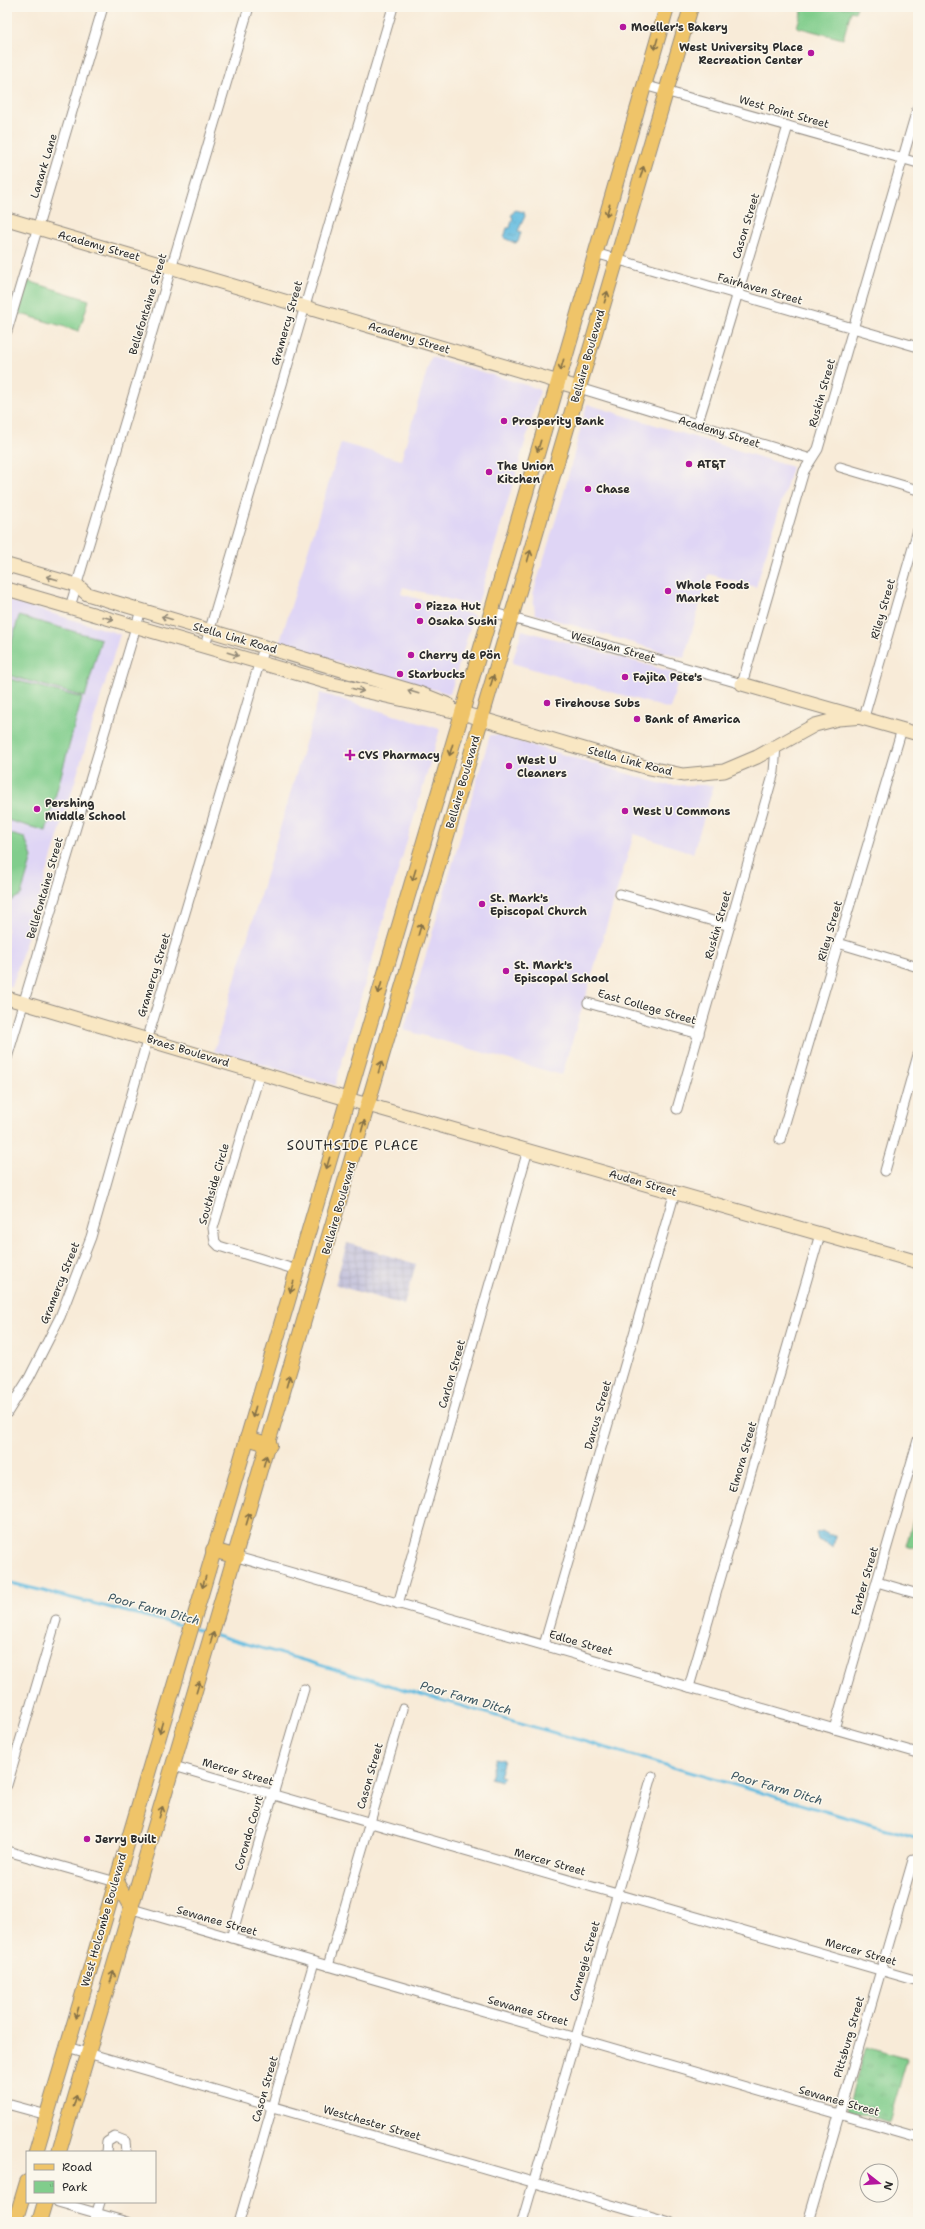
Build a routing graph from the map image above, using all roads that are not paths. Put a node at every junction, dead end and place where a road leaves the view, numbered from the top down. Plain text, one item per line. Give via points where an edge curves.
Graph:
1 (103, 7) edge
2 (249, 7) edge
3 (393, 7) edge
4 (666, 7) edge
5 (691, 7) edge
6 (644, 85) junction
7 (666, 91) junction
8 (918, 106) edge
9 (788, 126) junction
10 (903, 158) junction
11 (918, 163) edge
12 (7, 219) edge
13 (38, 228) junction
14 (595, 254) junction
15 (616, 260) junction
16 (172, 267) junction
17 (738, 295) junction
18 (304, 306) junction
19 (854, 328) junction
20 (7, 331) edge
21 (918, 347) edge
22 (557, 382) junction
23 (579, 388) junction
24 (697, 425) junction
25 (810, 459) junction
26 (840, 467) dead end
27 (918, 490) edge
28 (918, 530) edge
29 (7, 565) edge
30 (77, 585) junction
31 (7, 589) edge
32 (70, 607) junction
33 (141, 610) junction
34 (491, 612) junction
35 (510, 618) junction
36 (136, 626) junction
37 (210, 631) junction
38 (205, 646) junction
39 (264, 647) junction
40 (260, 662) junction
41 (338, 668) junction
42 (333, 684) junction
43 (742, 684) junction
44 (804, 701) junction
45 (462, 713) junction
46 (864, 717) junction
47 (481, 718) junction
48 (815, 725) junction
49 (902, 729) junction
50 (918, 734) edge
51 (776, 746) junction
52 (433, 811) junction
53 (452, 817) junction
54 (620, 894) dead end
55 (730, 926) junction
56 (838, 944) junction
57 (391, 951) junction
58 (412, 956) junction
59 (918, 967) edge
60 (7, 998) edge
61 (23, 1002) junction
62 (588, 1003) dead end
63 (699, 1034) junction
64 (148, 1039) junction
65 (918, 1055) edge
66 (7, 1058) edge
67 (260, 1073) junction
68 (347, 1099) junction
69 (369, 1104) junction
70 (677, 1110) dead end
71 (780, 1140) dead end
72 (528, 1150) junction
73 (885, 1171) dead end
74 (674, 1192) junction
75 (820, 1234) junction
76 (918, 1262) edge
77 (297, 1270) junction
78 (286, 1306) junction
79 (308, 1312) junction
80 (7, 1413) edge
81 (247, 1438) junction
82 (918, 1440) edge
83 (270, 1445) junction
84 (213, 1550) junction
85 (237, 1557) junction
86 (877, 1582) junction
87 (918, 1594) edge
88 (398, 1604) junction
89 (56, 1620) dead end
90 (544, 1645) junction
91 (689, 1687) junction
92 (304, 1689) dead end
93 (403, 1709) dead end
94 (834, 1729) junction
95 (918, 1753) edge
96 (174, 1766) junction
97 (149, 1768) junction
98 (652, 1776) dead end
99 (7, 1785) edge
100 (272, 1794) junction
101 (370, 1822) junction
102 (7, 1851) edge
103 (913, 1860) dead end
104 (116, 1882) junction
105 (617, 1894) junction
106 (132, 1909) junction
107 (231, 1938) junction
108 (314, 1962) junction
109 (328, 1966) junction
110 (881, 1970) junction
111 (918, 1981) edge
112 (576, 2038) junction
113 (67, 2048) junction
114 (89, 2054) junction
115 (7, 2104) edge
116 (272, 2107) junction
117 (840, 2114) junction
118 (47, 2115) junction
119 (69, 2119) junction
120 (918, 2137) edge
121 (36, 2151) edge
122 (60, 2151) edge
123 (106, 2151) edge
124 (126, 2151) edge
125 (534, 2182) junction
126 (26, 2189) edge
127 (45, 2203) edge
128 (60, 2203) edge
129 (100, 2203) edge
130 (95, 2218) edge
131 (15, 2222) edge
132 (39, 2222) edge
133 (127, 2222) edge
134 (239, 2222) edge
135 (522, 2222) edge
136 (670, 2222) edge
137 (808, 2222) edge

1 - 13 street, Lanark Lane
2 - 16 street, Bellefontaine Street
3 - 18 street, Gramercy Street
4 -> 6 main road, Bellaire Boulevard
5 - 7 main road, Bellaire Boulevard
6 - 7 street, West Point Street
6 -> 14 main road, Bellaire Boulevard
7 - 9 street, West Point Street
15 -> 7 main road, Bellaire Boulevard
8 - 10 street, Ruskin Street
9 - 10 street, West Point Street
9 - 17 street, Cason Street
10 - 11 street, West Point Street
10 - 19 street, Ruskin Street
12 - 13 street, Academy Street
13 - 16 street, Academy Street
13 - 20 street, Lanark Lane
14 - 15 street, Fairhaven Street
14 -> 22 main road, Bellaire Boulevard
15 - 17 street, Fairhaven Street
23 -> 15 main road, Bellaire Boulevard
16 - 18 street, Academy Street
16 - 30 street, Bellefontaine Street
17 - 19 street, Fairhaven Street
17 - 24 street, Cason Street
18 - 22 street, Academy Street
18 - 37 street, Gramercy Street
19 - 21 street, Fairhaven Street
19 - 25 street, Ruskin Street via 818,449
22 - 23 street, Academy Street
22 -> 34 main road, Bellaire Boulevard
23 - 24 street, Academy Street
35 -> 23 main road, Bellaire Boulevard
24 - 25 street, Academy Street
25 - 43 street, Ruskin Street via 804,471
26 - 27 street
28 - 46 street, Riley Street
30 -> 29 street, Stella Link Road
30 - 32 street, Bellefontaine Street
30 - 33 street, Stella Link Road via 87,594
31 - 32 street, Stella Link Road
32 -> 36 street, Stella Link Road
33 - 36 street, Bellefontaine Street
37 -> 33 street, Stella Link Road
34 - 35 street, Weslayan Street
34 - 45 main road, Bellaire Boulevard
35 - 43 street, Weslayan Street
47 -> 35 main road, Bellaire Boulevard
36 - 38 street, Stella Link Road
36 - 61 street, Bellefontaine Street
37 - 38 street, Gramercy Street
37 - 39 street, Stella Link Road
38 -> 40 street, Stella Link Road
39 - 40 street, Gramercy Street
39 - 41 street, Stella Link Road
40 - 42 street, Stella Link Road
40 - 64 street, Gramercy Street
41 - 42 street
45 -> 41 street, Stella Link Road via 431,698
42 -> 45 street, Stella Link Road
43 - 44 street, Weslayan Street
44 - 46 street, Weslayan Street
44 - 48 street via 811,710
45 - 47 street, Stella Link Road
45 -> 52 main road, Bellaire Boulevard
46 - 48 street, Stella Link Road via 838,719
46 - 49 street, Weslayan Street
47 - 51 street, Stella Link Road via 645,767 683,775 724,771 757,758
47 - 53 main road, Bellaire Boulevard
48 - 51 street, Stella Link Road
49 - 50 street, Weslayan Street
49 - 56 street, Riley Street
51 - 55 street, Ruskin Street via 774,772
52 - 53 main road
52 -> 57 main road, Bellaire Boulevard
58 -> 53 main road, Bellaire Boulevard
54 - 55 street
55 - 63 street, Ruskin Street
56 - 59 street
56 - 71 street, Riley Street
57 - 58 main road
57 -> 68 main road, Bellaire Boulevard
69 -> 58 main road, Bellaire Boulevard
60 - 61 street, Braes Boulevard
61 - 64 street, Braes Boulevard
61 - 66 street, Bellefontaine Street
62 - 63 street, East College Street
63 - 70 street, Ruskin Street
64 - 67 street, Braes Boulevard
64 - 80 street, Gramercy Street via 92,1237 60,1317 29,1378
65 - 73 street
67 - 68 street, Braes Boulevard
67 - 77 street, Southside Circle via 213,1228 213,1236 220,1246
68 - 69 street, Braes Boulevard
68 -> 77 main road, Bellaire Boulevard
69 - 72 street, Auden Street
79 -> 69 main road, Bellaire Boulevard
72 - 74 street, Auden Street
72 - 88 street, Carlon Street
74 - 75 street, Auden Street
74 - 90 street, Darcus Street
75 - 76 street, Auden Street
75 - 91 street, Elmora Street
77 -> 78 main road, Bellaire Boulevard
78 - 79 main road
78 -> 81 main road, Bellaire Boulevard
83 -> 79 main road, Bellaire Boulevard
81 - 83 main road
81 - 84 main road, Bellaire Boulevard
82 - 86 street, Farber Street
85 -> 83 main road, Bellaire Boulevard
84 - 85 main road
84 -> 97 main road, West Holcombe Boulevard
85 - 88 street, Edloe Street
96 -> 85 main road, West Holcombe Boulevard
86 - 87 street
86 - 94 street, Farber Street
88 - 90 street, Edloe Street
89 - 99 street
90 - 91 street, Edloe Street
91 - 94 street, Edloe Street
92 - 100 street, Corondo Court
93 - 101 street, Cason Street
94 - 95 street, Edloe Street
96 - 97 main road
96 - 100 street, Mercer Street
106 -> 96 main road, West Holcombe Boulevard
97 - 104 main road, West Holcombe Boulevard
98 - 105 street, Carnegie Street
100 - 101 street, Mercer Street
100 - 107 street, Corondo Court
101 - 105 street, Mercer Street
101 - 109 street, Cason Street
102 - 104 street
103 - 110 street, Pittsburg Street
104 - 106 main road
104 -> 113 main road, West Holcombe Boulevard
105 - 110 street, Mercer Street
105 - 112 street, Carnegie Street
106 - 107 street, Sewanee Street
114 -> 106 main road, West Holcombe Boulevard
107 - 108 street, Sewanee Street
108 - 109 street, Sewanee Street
108 - 116 street, Cason Street
109 - 112 street, Sewanee Street
110 - 111 street, Mercer Street
110 - 117 street, Pittsburg Street
112 - 117 street, Sewanee Street
112 - 125 street, Carnegie Street
113 - 114 street, Westchester Street
113 - 118 main road, West Holcombe Boulevard
114 - 116 street, Westchester Street
119 -> 114 main road, West Holcombe Boulevard
115 - 118 street
116 - 125 street, Westchester Street
116 - 134 street, Cason Street
117 - 120 street, Sewanee Street
117 - 137 street, Pittsburg Street
118 - 119 main road
118 - 121 main road, West Holcombe Boulevard
119 - 122 main road, West Holcombe Boulevard
123 - 124 street via 107,2142 115,2137 125,2141
125 - 135 street, Carnegie Street
125 - 136 street, Westchester Street
126 - 131 main road
127 - 132 main road
128 - 130 street
129 - 130 street
130 - 133 street

